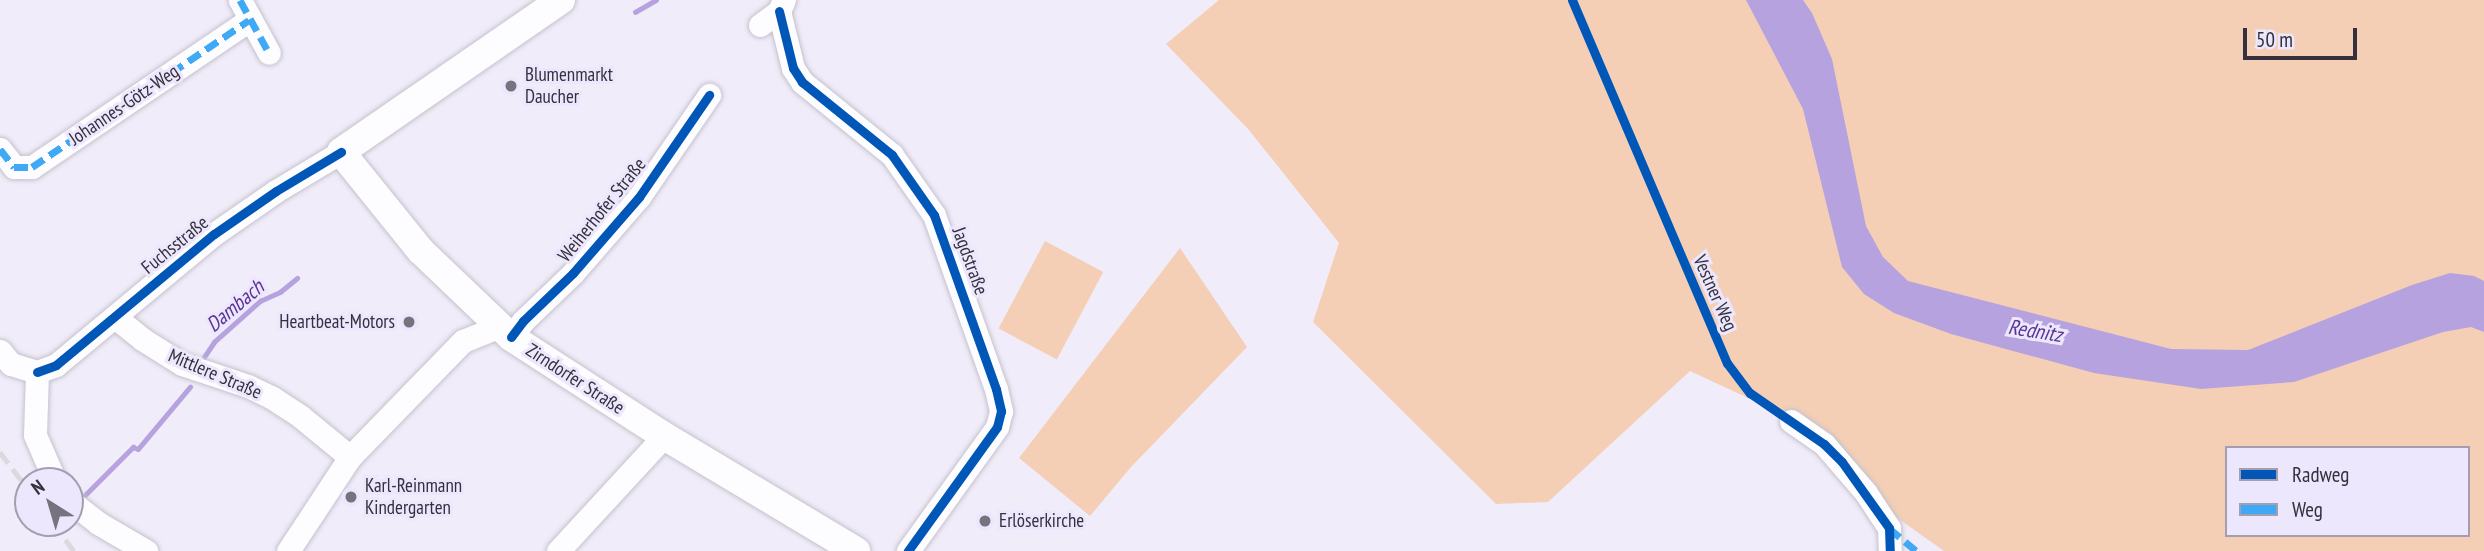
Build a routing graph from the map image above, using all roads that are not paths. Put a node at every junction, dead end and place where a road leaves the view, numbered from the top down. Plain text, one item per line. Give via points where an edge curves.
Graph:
1 (561, 0) edge
2 (782, 6) edge
3 (245, 10) edge
4 (760, 25) dead end
5 (269, 53) dead end
6 (709, 95) dead end
7 (0, 149) edge
8 (341, 152) junction
9 (114, 317) junction
10 (504, 332) junction
11 (0, 351) edge
12 (37, 372) junction
13 (1791, 421) dead end
14 (664, 436) junction
15 (349, 457) junction
16 (49, 467) edge
17 (84, 512) edge
18 (146, 551) edge
19 (288, 551) edge
20 (558, 551) edge
21 (856, 551) edge
22 (908, 551) edge
23 (1889, 551) edge

1 - 8 main road, Fuchsstraße
2 - 4 street
2 - 22 street, Jagdstraße via 793,68 802,82 892,155 934,215 996,389 1001,411 997,426
3 - 5 street
3 - 7 street, Johannes-Götz-Weg via 32,167 15,167
6 - 10 street, Weiherhofer Straße via 639,197 573,273 523,321
8 - 9 street, Fuchsstraße via 214,234
8 - 10 main road, Zirndorfer Straße via 421,251
9 - 12 street, Fuchsstraße via 56,365
9 - 15 street, Mittlere Straße via 182,364 271,397
10 - 14 main road, Zirndorfer Straße
10 - 15 street, Weiherhofer Straße via 463,341
11 - 12 street via 11,364
12 - 16 street via 35,435
13 - 23 street via 1824,444 1866,493 1889,528
14 - 20 street
14 - 21 main road, Zirndorfer Straße
15 - 19 street, Weiherhofer Straße
17 - 18 street

